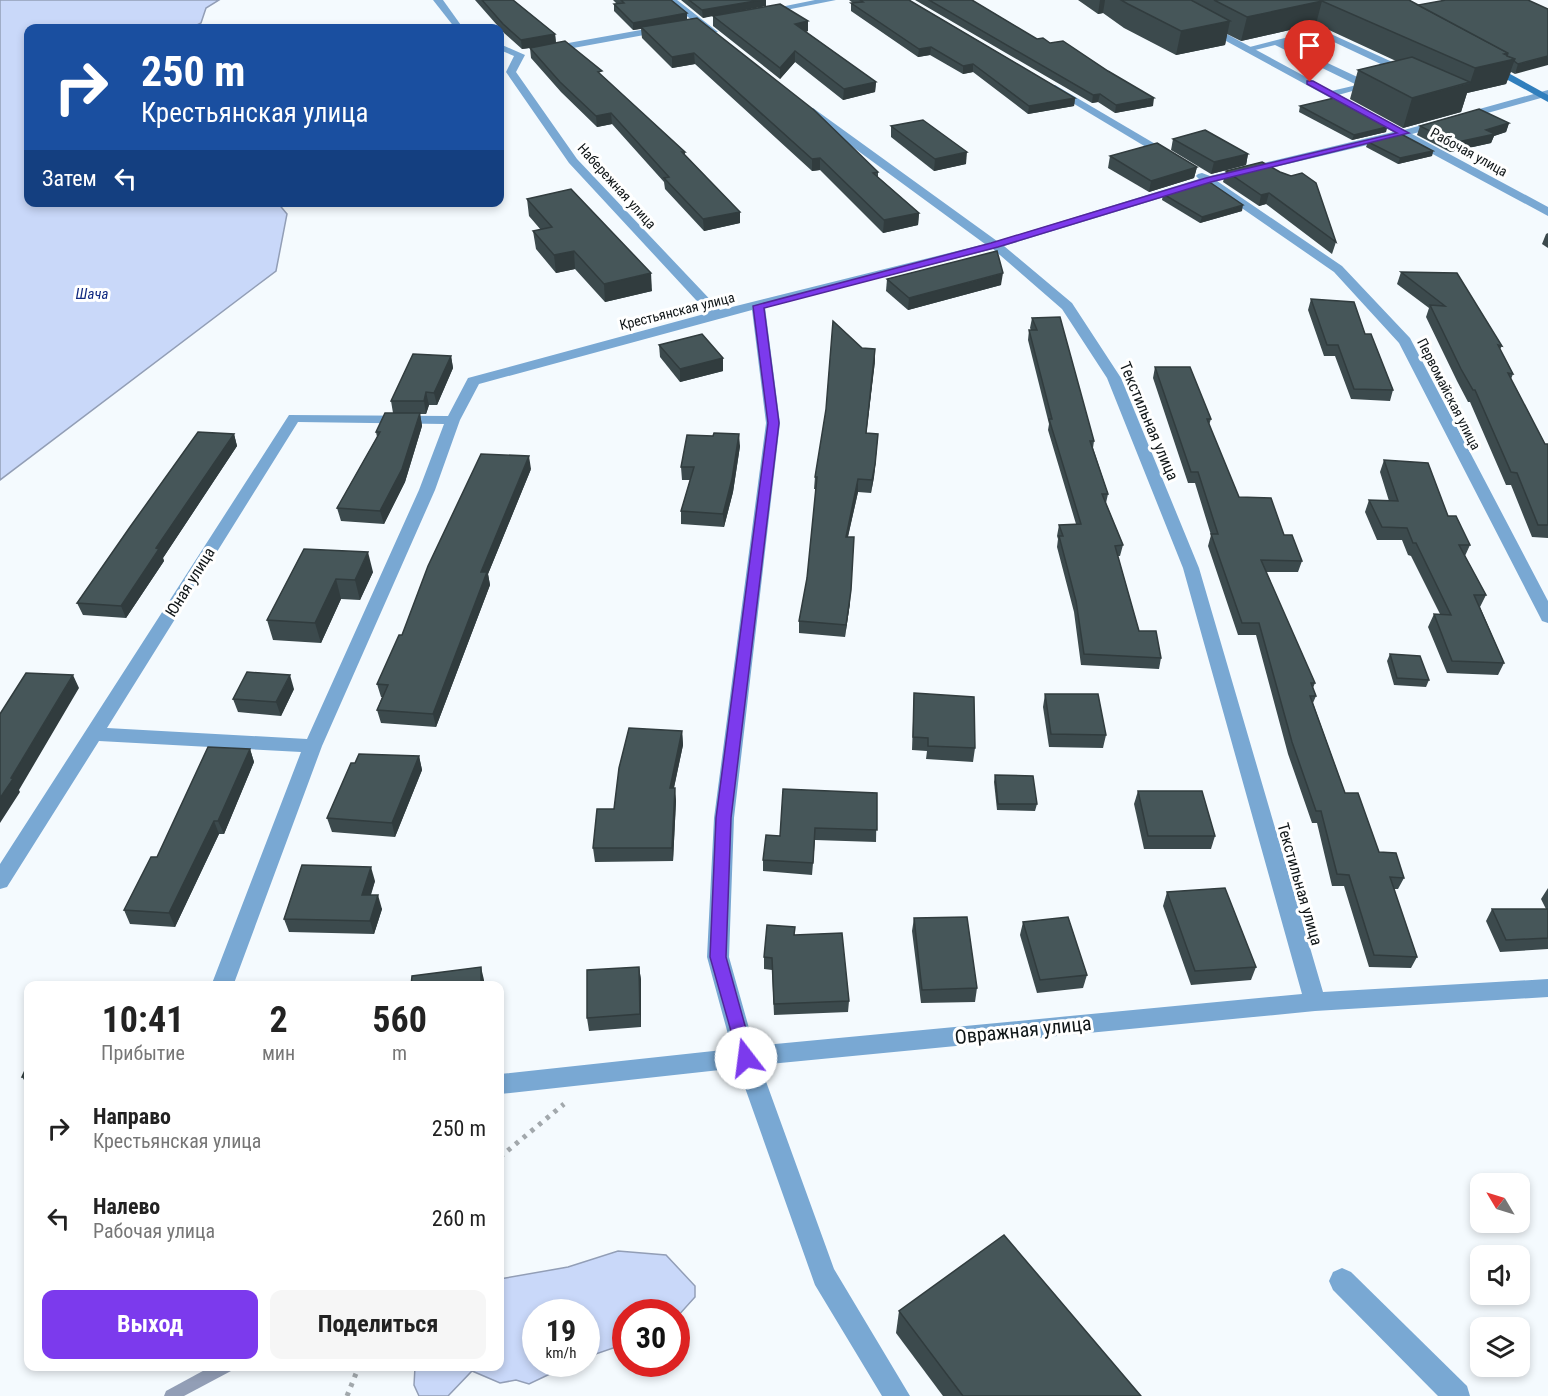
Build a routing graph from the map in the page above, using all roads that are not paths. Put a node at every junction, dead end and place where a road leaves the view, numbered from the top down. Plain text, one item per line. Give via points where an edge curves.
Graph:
1 (438, 0) edge
2 (671, 0) edge
3 (831, 0) edge
4 (748, 14) edge
5 (1195, 21) edge
6 (456, 24) edge
7 (679, 26) edge
8 (1275, 42) junction
9 (729, 44) edge
10 (504, 48) edge
11 (1247, 49) junction
12 (520, 54) junction
13 (1480, 62) edge
14 (1047, 84) edge
15 (1366, 85) junction
16 (1331, 94) junction
17 (1546, 96) edge
18 (801, 103) edge
19 (1404, 133) junction
20 (1209, 180) junction
21 (1548, 212) edge
22 (994, 245) junction
23 (758, 306) junction
24 (717, 315) junction
25 (453, 420) junction
26 (1548, 617) edge
27 (94, 734) junction
28 (313, 746) junction
29 (0, 881) edge
30 (224, 981) edge
31 (1548, 988) edge
32 (1315, 1002) junction
33 (746, 1058) junction
34 (504, 1084) edge
35 (1342, 1281) dead end
36 (897, 1396) edge
37 (1457, 1396) edge

1 - 6 street
2 - 9 street
3 - 4 street
5 - 11 street, Рабочая улица
7 - 12 street
8 - 11 street
8 - 15 street
8 - 15 street via 1320,32 1411,74
10 - 12 street
11 - 16 street, Рабочая улица
12 - 24 street, Набережная улица via 511,72 573,161
13 - 17 street
14 - 20 street, Первомайская улица
15 - 16 street
16 - 19 street, Рабочая улица
17 - 19 street, Крестьянская улица
18 - 22 street, Текстильная улица
19 - 20 street, Крестьянская улица
19 - 21 street, Рабочая улица
20 - 22 street, Крестьянская улица
20 - 26 street, Первомайская улица via 1338,269 1405,341
22 - 23 street, Крестьянская улица
22 - 32 street, Текстильная улица via 1066,306 1114,378 1191,568
23 - 24 street, Крестьянская улица
23 - 33 street via 773,423 724,818 718,957
24 - 25 street, Крестьянская улица via 473,381
25 - 27 street, Юная улица via 294,418
25 - 28 street via 427,490
27 - 28 street
27 - 29 street, Юная улица
28 - 30 street
31 - 32 street, Овражная улица
32 - 33 street, Овражная улица
33 - 34 street, Овражная улица
33 - 36 street via 824,1276
35 - 37 street

